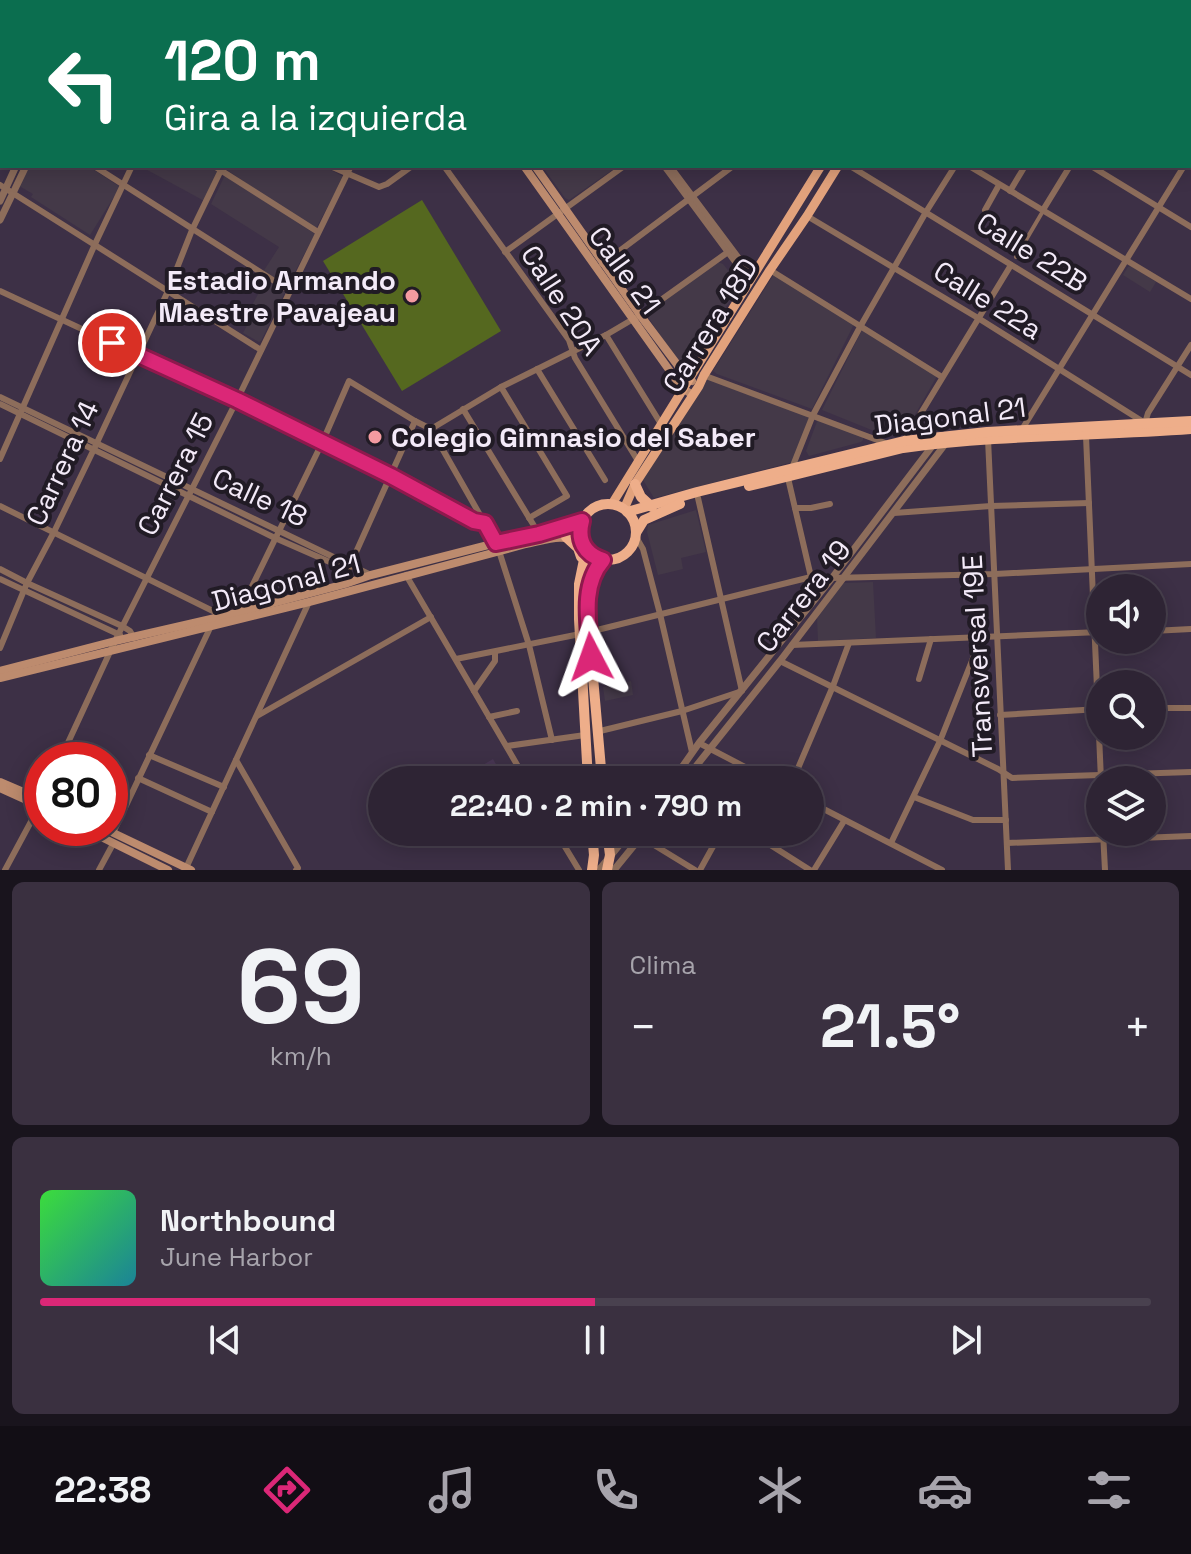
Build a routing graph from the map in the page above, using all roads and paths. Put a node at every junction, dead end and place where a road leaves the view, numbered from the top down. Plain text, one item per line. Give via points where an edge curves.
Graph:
1 (15, 168) edge
2 (24, 168) edge
3 (97, 168) edge
4 (131, 168) edge
5 (219, 168) edge
6 (221, 168) edge
7 (334, 168) edge
8 (350, 168) edge
9 (409, 168) edge
10 (445, 168) edge
11 (526, 168) edge
12 (536, 168) edge
13 (621, 168) edge
14 (666, 168) edge
15 (671, 168) edge
16 (730, 168) edge
17 (820, 168) edge
18 (837, 168) edge
19 (853, 168) edge
20 (954, 168) edge
21 (972, 168) edge
22 (1024, 168) edge
23 (1069, 168) edge
24 (1094, 168) edge
25 (1183, 168) edge
26 (347, 174) junction
27 (123, 184) junction
28 (999, 185) junction
29 (6, 189) edge
30 (1010, 191) junction
31 (689, 198) junction
32 (0, 201) edge
33 (1158, 208) junction
34 (561, 210) junction
35 (985, 210) dead end
36 (1043, 210) junction
37 (926, 212) junction
38 (807, 216) junction
39 (0, 220) edge
40 (1191, 227) edge
41 (192, 230) junction
42 (318, 232) junction
43 (95, 244) junction
44 (505, 252) junction
45 (728, 252) junction
46 (1016, 257) dead end
47 (1126, 260) junction
48 (1011, 265) junction
49 (600, 266) junction
50 (893, 267) junction
51 (770, 270) junction
52 (752, 279) junction
53 (0, 291) edge
54 (168, 291) junction
55 (290, 291) junction
56 (1191, 299) edge
57 (1092, 315) junction
58 (636, 317) junction
59 (978, 318) junction
60 (62, 320) junction
61 (860, 327) junction
62 (606, 335) junction
63 (1191, 345) edge
64 (261, 350) junction
65 (574, 352) junction
66 (137, 355) junction
67 (1178, 367) junction
68 (537, 369) junction
69 (694, 369) junction
70 (1058, 370) junction
71 (704, 375) junction
72 (1191, 375) edge
73 (942, 377) junction
74 (685, 384) junction
75 (501, 387) junction
76 (696, 390) junction
77 (0, 397) edge
78 (237, 400) junction
79 (0, 404) edge
80 (463, 409) junction
81 (23, 411) junction
82 (813, 415) junction
83 (415, 421) junction
84 (1191, 421) edge
85 (1145, 423) junction
86 (661, 424) junction
87 (431, 429) junction
88 (1191, 429) edge
89 (1021, 431) junction
90 (1086, 436) junction
91 (988, 439) junction
92 (942, 440) junction
93 (322, 443) junction
94 (871, 443) junction
95 (903, 444) junction
96 (95, 446) junction
97 (0, 459) edge
98 (638, 461) junction
99 (790, 474) junction
100 (391, 476) junction
101 (605, 480) dead end
102 (635, 484) junction
103 (190, 493) junction
104 (698, 498) junction
105 (1089, 503) junction
106 (612, 504) junction
107 (830, 504) dead end
108 (0, 506) edge
109 (991, 506) junction
110 (652, 507) junction
111 (795, 508) junction
112 (626, 511) junction
113 (894, 513) junction
114 (529, 518) junction
115 (582, 521) junction
116 (485, 523) junction
117 (280, 531) junction
118 (54, 532) junction
119 (539, 534) junction
120 (636, 535) junction
121 (566, 537) junction
122 (275, 538) junction
123 (498, 547) junction
124 (584, 547) junction
125 (603, 560) junction
126 (582, 564) junction
127 (1191, 564) edge
128 (349, 567) junction
129 (0, 569) edge
130 (1092, 569) junction
131 (995, 574) junction
132 (1092, 574) edge
133 (371, 575) junction
134 (406, 575) junction
135 (811, 577) junction
136 (147, 578) junction
137 (832, 578) junction
138 (845, 578) junction
139 (0, 579) edge
140 (27, 583) junction
141 (345, 584) junction
142 (24, 591) junction
143 (722, 599) junction
144 (309, 602) junction
145 (660, 614) junction
146 (431, 617) junction
147 (226, 619) junction
148 (122, 626) junction
149 (1191, 629) edge
150 (1166, 630) edge
151 (584, 633) junction
152 (1086, 633) edge
153 (981, 637) junction
154 (998, 637) junction
155 (931, 639) junction
156 (127, 640) junction
157 (849, 643) junction
158 (529, 645) junction
159 (792, 645) junction
160 (0, 648) edge
161 (110, 652) junction
162 (495, 652) junction
163 (456, 659) junction
164 (780, 661) junction
165 (0, 663) edge
166 (12, 668) junction
167 (0, 671) edge
168 (0, 678) edge
169 (919, 679) dead end
170 (833, 686) junction
171 (474, 691) junction
172 (742, 691) junction
173 (1166, 708) edge
174 (1191, 708) edge
175 (1086, 710) edge
176 (517, 711) dead end
177 (682, 711) junction
178 (1000, 715) junction
179 (257, 716) junction
180 (489, 717) junction
181 (596, 732) junction
182 (585, 735) junction
183 (552, 740) junction
184 (940, 741) junction
185 (68, 742) edge
186 (699, 743) junction
187 (507, 746) junction
188 (709, 748) junction
189 (692, 752) junction
190 (149, 755) junction
191 (236, 760) junction
192 (518, 766) edge
193 (587, 766) edge
194 (600, 766) edge
195 (682, 766) edge
196 (696, 766) edge
197 (738, 766) edge
198 (799, 766) edge
199 (1191, 772) edge
200 (1004, 773) junction
201 (1166, 774) edge
202 (138, 778) junction
203 (1086, 778) edge
204 (0, 785) edge
205 (224, 787) junction
206 (24, 795) edge
207 (914, 797) junction
208 (128, 800) edge
209 (824, 810) edge
210 (212, 812) junction
211 (1006, 820) junction
212 (844, 821) junction
213 (24, 834) edge
214 (1166, 836) edge
215 (1191, 836) edge
216 (1086, 837) edge
217 (128, 840) edge
218 (891, 843) junction
219 (1007, 843) junction
220 (112, 846) edge
221 (117, 846) edge
222 (564, 846) edge
223 (593, 846) edge
224 (609, 846) edge
225 (618, 846) edge
226 (633, 846) edge
227 (661, 846) edge
228 (712, 846) edge
229 (773, 846) edge
230 (1104, 846) edge
231 (610, 855) junction
232 (932, 868) edge
233 (189, 869) edge
234 (5, 870) edge
235 (99, 870) edge
236 (168, 870) edge
237 (296, 870) edge
238 (579, 870) edge
239 (592, 870) edge
240 (599, 870) edge
241 (607, 870) edge
242 (614, 870) edge
243 (697, 870) edge
244 (812, 870) edge
245 (942, 870) edge
246 (1008, 870) edge
247 (1105, 870) edge

1 - 29 street
2 - 29 street
3 - 27 street
4 - 27 street
5 - 41 street, Carrera 14
6 - 42 street
7 - 26 street
8 - 26 street, Carrera 15
9 - 26 street via 379,187
10 - 44 street, Calle 20A
11 - 34 main road, Calle 21
12 - 34 main road, Calle 21
13 - 34 street
14 - 31 street
15 - 31 street
16 - 31 street
17 - 52 main road, Carrera 18D
18 - 38 main road, Carrera 18D
19 - 37 street, Calle 22B
20 - 37 street
21 - 28 street
22 - 30 street
23 - 36 street
24 - 33 street
25 - 33 street
26 - 42 street, Carrera 15
27 - 41 street
27 - 43 street
28 - 30 street
28 - 35 street
29 - 32 street
29 - 39 street
29 - 43 street
30 - 36 street
31 - 45 street
31 - 49 street
31 - 52 street
33 - 40 street
33 - 47 street
34 - 44 street
34 - 49 main road, Calle 21
36 - 46 street
36 - 47 street
37 - 48 street, Calle 22B
37 - 50 street
38 - 50 street, Calle 22a
38 - 51 main road, Carrera 18D
41 - 54 street, Carrera 14
41 - 55 street
42 - 55 street, Carrera 15
43 - 54 street
43 - 60 street
44 - 65 street, Calle 20A
45 - 52 street
45 - 58 street
47 - 56 street
47 - 57 street
48 - 57 street, Calle 22B
48 - 59 street
49 - 58 main road, Calle 21
50 - 59 street, Calle 22a
50 - 61 street
51 - 61 street
51 - 71 main road, Carrera 18D
52 - 69 main road, Carrera 18D
53 - 60 street
54 - 64 street
54 - 66 street, Carrera 14
55 - 64 street, Carrera 15
57 - 67 street, Calle 22B
57 - 70 street
58 - 62 street
58 - 74 main road, Calle 21
59 - 70 street, Calle 22a
59 - 73 street
60 - 66 street
60 - 81 street
61 - 73 street
61 - 82 street
62 - 65 street
62 - 86 street
63 - 67 street
64 - 78 street, Carrera 15
65 - 68 street
65 - 98 street, Calle 20A
66 - 78 street
66 - 96 street, Carrera 14
67 - 72 street, Calle 22B
67 - 85 street
68 - 75 street
68 - 101 street
69 - 71 street
69 - 74 main road, Carrera 18D
70 - 85 street, Calle 22a
70 - 89 street
71 - 76 main road, Carrera 18D
71 - 82 street
73 - 95 street
74 - 76 main road, Calle 21
74 - 86 main road, Carrera 18D
75 - 80 street
75 - 114 street via 567,496
76 - 102 main road, Carrera 18D
77 - 81 street, Calle 18
78 - 93 street
78 - 103 street, Carrera 15
79 - 81 street, Calle 18
80 - 87 street
80 - 114 street
81 - 96 street, Calle 18
81 - 97 street
82 - 94 street
82 - 99 street
83 - 87 street
83 - 93 street via 349,381
83 - 100 street
84 - 85 highway, Diagonal 21
85 - 89 highway, Diagonal 21
86 - 98 main road, Carrera 18D
87 - 116 street
88 - 90 highway, Diagonal 21
89 - 92 highway, Diagonal 21
90 - 91 highway, Diagonal 21
90 - 105 street
91 - 92 highway, Diagonal 21
91 - 109 street, Transversal 19E
92 - 95 highway, Diagonal 21
92 - 113 street, Carrera 19
92 - 137 street, Carrera 19
93 - 100 street
93 - 117 street
94 - 95 highway, Diagonal 21
94 - 99 highway, Diagonal 21
95 - 99 highway, Diagonal 21
96 - 103 street, Calle 18
96 - 118 street, Carrera 14
98 - 106 main road, Carrera 18D
99 - 104 highway, Diagonal 21
99 - 110 highway, Diagonal 21 via 697,492
99 - 111 street
100 - 116 street
100 - 128 street
102 - 110 highway
102 - 112 main road, Carrera 18D
103 - 117 street, Calle 18
103 - 122 street, Calle 18
103 - 136 street, Carrera 15
104 - 120 highway, Diagonal 21 via 651,517
104 - 143 street
105 - 109 street
105 - 130 street
106 - 112 highway
106 - 115 highway via 591,510
107 - 111 street
108 - 118 street
109 - 113 street
109 - 131 street, Transversal 19E
110 - 112 highway, Diagonal 21
111 - 135 street
112 - 120 highway
113 - 138 street, Carrera 19
114 - 119 street
115 - 119 main road, Diagonal 21
115 - 124 highway
116 - 123 street
117 - 122 street
117 - 128 street, Calle 18
118 - 136 street
118 - 140 street, Carrera 14
119 - 123 main road, Diagonal 21
120 - 125 highway via 624,556
120 - 145 street
121 - 123 main road, Diagonal 21
121 - 124 main road
121 - 126 highway via 578,548
122 - 128 street, Calle 18
122 - 147 street
123 - 133 main road, Diagonal 21
123 - 134 main road, Diagonal 21
123 - 158 street
124 - 125 highway
124 - 126 highway
125 - 151 highway via 588,589
126 - 151 highway
127 - 130 street
128 - 133 street, Calle 18
128 - 141 street
129 - 140 street
130 - 131 street
130 - 132 street
131 - 138 street
131 - 154 street, Transversal 19E
133 - 141 main road, Diagonal 21
134 - 144 main road, Diagonal 21
134 - 146 street
135 - 137 street
135 - 143 street
136 - 147 street
136 - 148 street, Carrera 15
137 - 138 street
137 - 172 street, Carrera 19
138 - 159 street, Carrera 19
139 - 142 street
140 - 142 street, Carrera 14
140 - 148 street
141 - 147 main road, Diagonal 21
142 - 156 street
142 - 160 street, Carrera 14
143 - 145 street
143 - 172 street
144 - 147 main road, Diagonal 21
144 - 179 street
145 - 151 street
145 - 177 street
146 - 163 street
146 - 179 street
147 - 156 main road, Diagonal 21
147 - 190 street
148 - 156 street, Carrera 15
148 - 156 street via 130,631
149 - 150 street
151 - 158 street
151 - 181 highway
151 - 182 highway
152 - 154 street
153 - 154 street
153 - 155 street
153 - 184 street
154 - 178 street, Transversal 19E
155 - 157 street
155 - 169 street
156 - 161 main road, Diagonal 21
156 - 161 street, Carrera 15
156 - 166 main road, Diagonal 21
157 - 159 street
157 - 170 street
158 - 162 street
158 - 183 street
159 - 164 street, Carrera 19
161 - 168 main road, Diagonal 21
161 - 185 street, Carrera 15
162 - 163 street
162 - 171 street via 495,661
163 - 171 street
164 - 170 street
164 - 188 street, Carrera 19
165 - 166 main road
166 - 167 main road, Diagonal 21
170 - 184 street
170 - 198 street
171 - 180 street
172 - 177 street
172 - 186 street, Carrera 19
173 - 174 street
175 - 178 street
176 - 180 street
177 - 181 street
177 - 189 street
178 - 200 street, Transversal 19E
179 - 191 street
180 - 187 street
181 - 194 highway
182 - 183 street
182 - 193 highway
183 - 187 street
184 - 200 street
184 - 207 street
186 - 188 street
186 - 189 street, Carrera 19
187 - 192 street
188 - 196 street, Carrera 19
188 - 197 street
189 - 195 street, Carrera 19
190 - 202 street
190 - 205 street
191 - 205 street
191 - 237 street
199 - 201 street
200 - 203 street via 1012,778
200 - 211 street, Transversal 19E
202 - 208 street
202 - 210 street
204 - 206 main road
205 - 210 street
207 - 211 street via 973,820
207 - 218 street
209 - 212 street
210 - 233 street
211 - 219 street, Transversal 19E
212 - 218 street
212 - 244 street
213 - 234 street
214 - 215 street
216 - 219 street
217 - 233 main road
218 - 232 street
219 - 246 street, Transversal 19E
220 - 235 street
221 - 236 main road
222 - 238 street
223 - 239 highway
224 - 231 highway
225 - 231 street
226 - 242 street
227 - 243 street
228 - 243 street
229 - 244 street
230 - 247 street
231 - 240 street
231 - 241 highway
232 - 245 street

